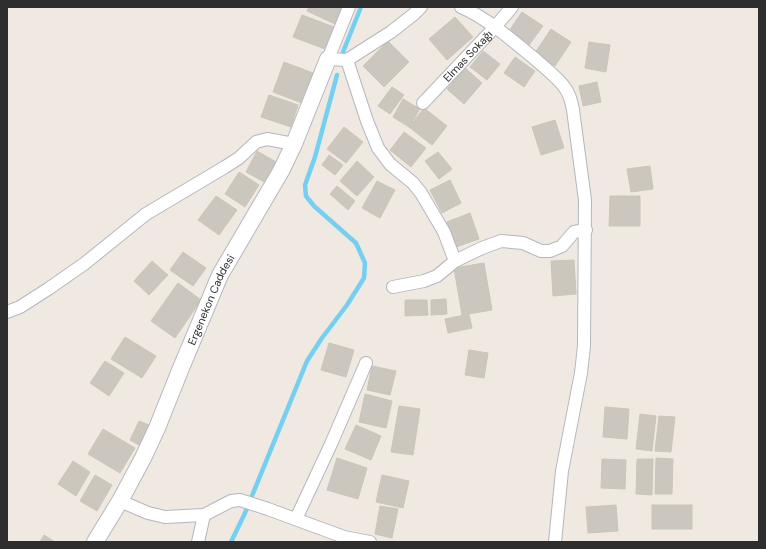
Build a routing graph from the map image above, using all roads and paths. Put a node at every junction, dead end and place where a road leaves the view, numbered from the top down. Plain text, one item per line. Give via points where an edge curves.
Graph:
1 (349, 7) edge
2 (421, 7) edge
3 (461, 7) edge
4 (512, 7) edge
5 (494, 28) junction
6 (328, 59) junction
7 (347, 60) junction
8 (423, 103) dead end
9 (294, 144) junction
10 (586, 230) junction
11 (455, 261) junction
12 (393, 287) dead end
13 (7, 312) edge
14 (366, 363) dead end
15 (120, 501) junction
16 (204, 515) junction
17 (296, 519) junction
18 (344, 539) edge
19 (95, 542) edge
20 (198, 542) edge
21 (370, 542) edge
22 (555, 542) edge

1 - 6 street
2 - 7 street via 391,32
3 - 5 street
4 - 5 street, Elmas Sokağı
5 - 8 street, Elmas Sokağı
5 - 10 street via 548,70 570,96 584,182
6 - 7 street
6 - 9 street, Ergenekon Caddesi
7 - 11 street via 378,148 390,164 414,183 421,193 444,232
9 - 13 street via 267,139 256,142 239,158 146,214 84,264 48,289
9 - 15 street, Ergenekon Caddesi via 220,275 157,428
10 - 11 street via 574,232 562,246 550,251 541,251 514,241 501,241
10 - 22 street via 584,346 562,471
11 - 12 street via 437,276
14 - 17 street
15 - 16 street via 148,513 166,517
15 - 19 street, Ergenekon Caddesi
16 - 17 street via 231,501 240,500
16 - 20 street
17 - 18 street
18 - 21 street

